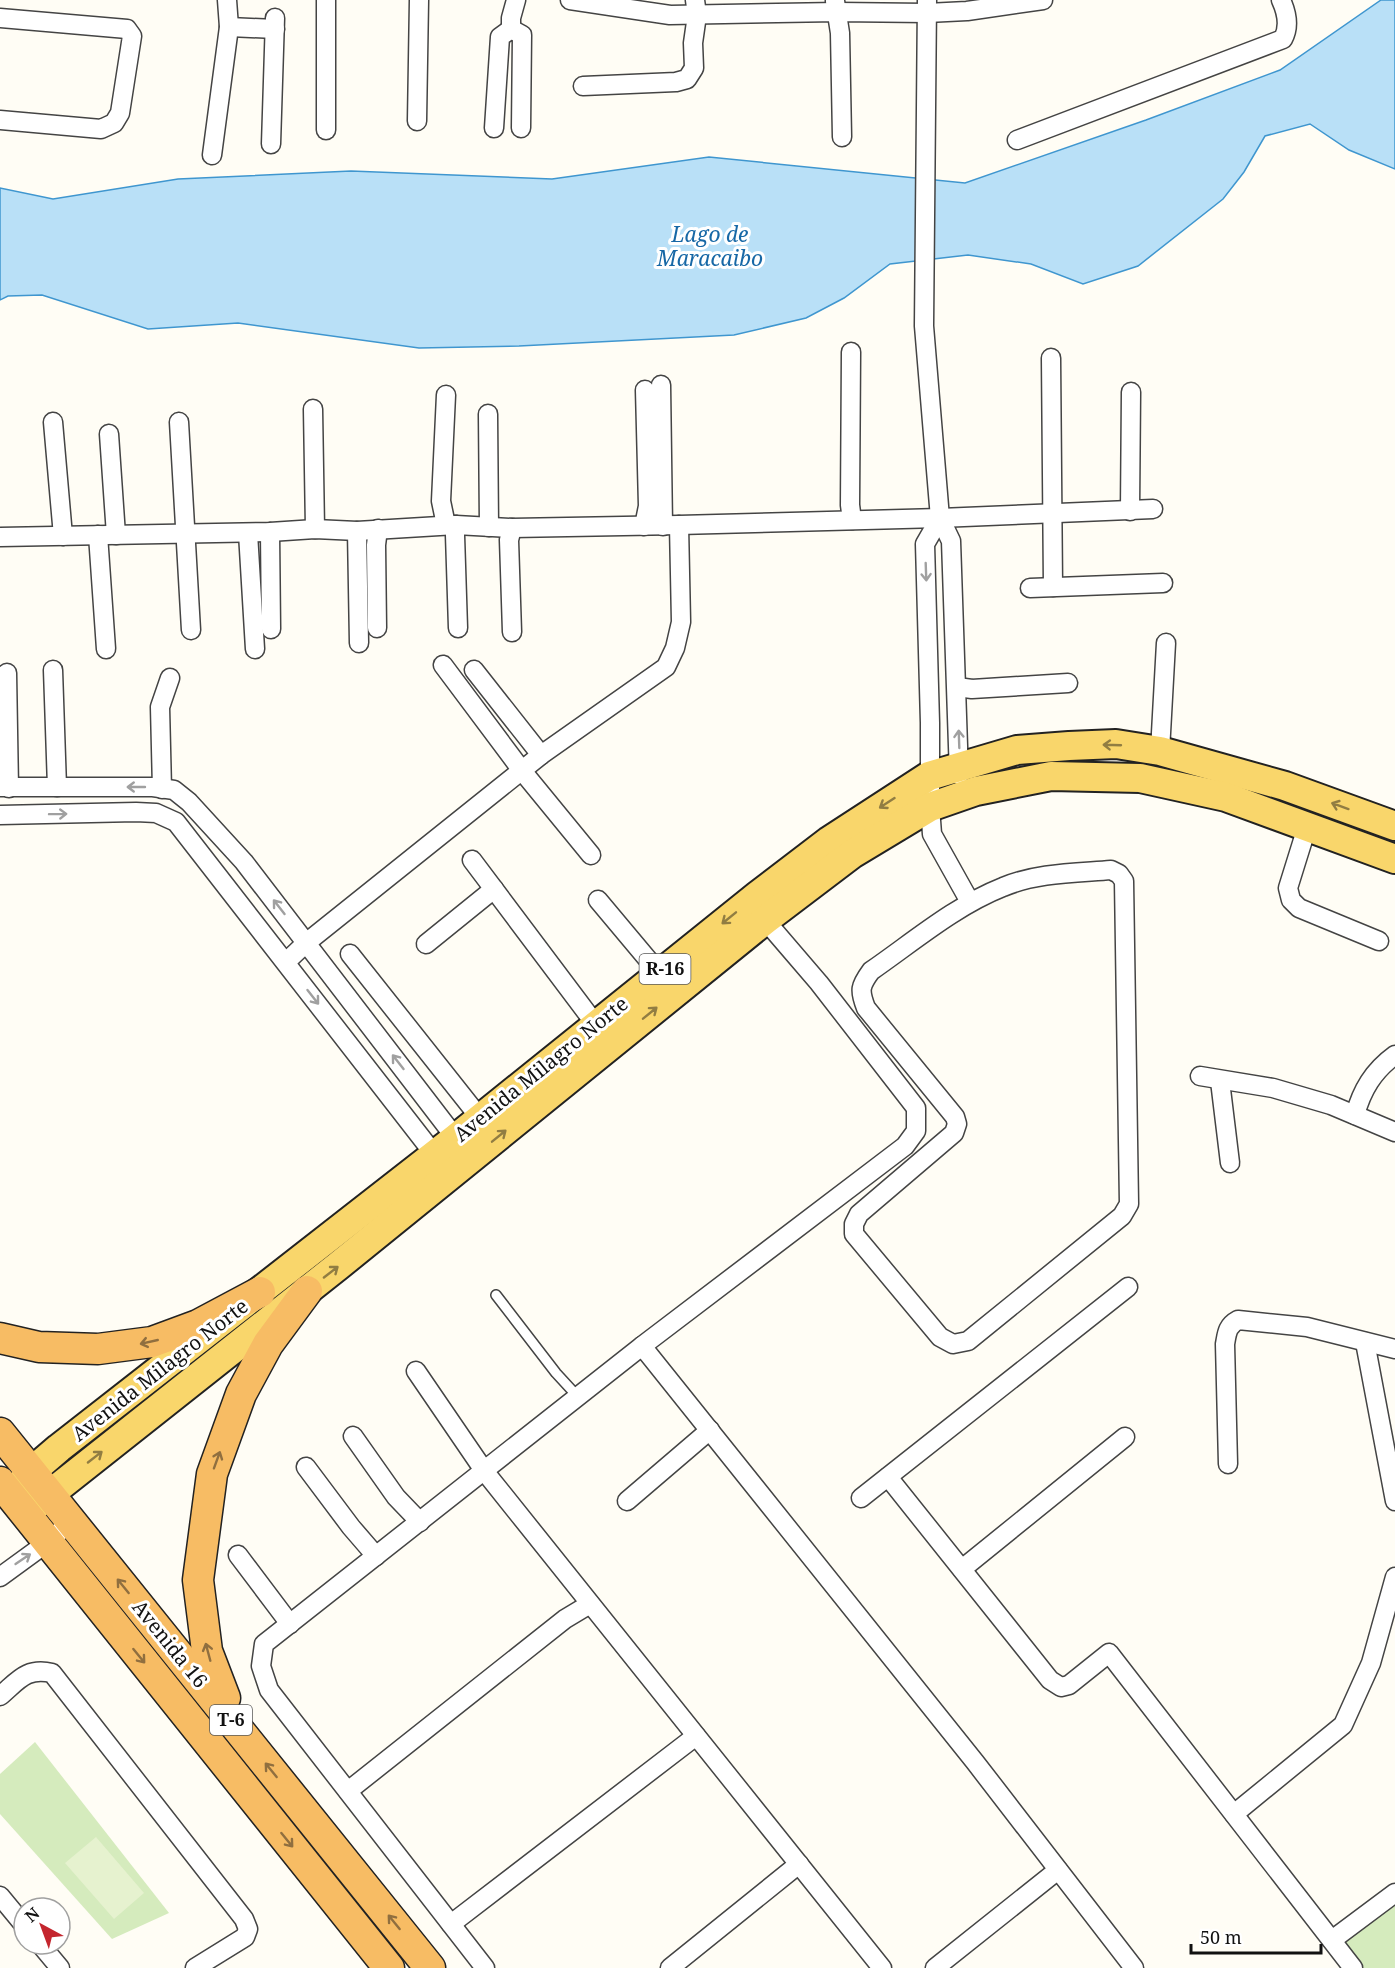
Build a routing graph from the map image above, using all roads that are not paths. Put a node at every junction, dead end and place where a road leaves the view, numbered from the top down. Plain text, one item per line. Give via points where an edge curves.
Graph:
1 (227, 0) edge
2 (326, 0) edge
3 (419, 0) edge
4 (516, 0) edge
5 (570, 0) edge
6 (1042, 0) edge
7 (1281, 0) edge
8 (836, 6) edge
9 (927, 6) edge
10 (701, 8) edge
11 (0, 18) edge
12 (229, 27) junction
13 (511, 29) junction
14 (583, 86) dead end
15 (0, 120) edge
16 (417, 121) dead end
17 (494, 128) dead end
18 (521, 128) dead end
19 (326, 130) dead end
20 (842, 137) dead end
21 (1017, 140) dead end
22 (271, 144) dead end
23 (212, 154) dead end
24 (850, 352) dead end
25 (1051, 358) dead end
26 (1131, 392) dead end
27 (446, 395) dead end
28 (313, 409) dead end
29 (488, 414) dead end
30 (52, 422) dead end
31 (179, 422) dead end
32 (109, 434) dead end
33 (1153, 509) dead end
34 (1130, 511) junction
35 (1053, 512) junction
36 (940, 518) junction
37 (852, 520) junction
38 (451, 525) junction
39 (671, 525) junction
40 (644, 526) junction
41 (489, 527) junction
42 (512, 528) junction
43 (315, 529) junction
44 (378, 529) junction
45 (357, 531) junction
46 (270, 532) junction
47 (248, 533) junction
48 (185, 534) junction
49 (107, 535) junction
50 (63, 536) junction
51 (0, 537) edge
52 (1163, 583) dead end
53 (1053, 587) junction
54 (1030, 588) dead end
55 (377, 628) dead end
56 (458, 628) dead end
57 (271, 629) dead end
58 (191, 630) dead end
59 (512, 632) dead end
60 (359, 643) dead end
61 (1166, 643) dead end
62 (106, 649) dead end
63 (255, 649) dead end
64 (443, 665) dead end
65 (52, 670) dead end
66 (474, 670) dead end
67 (7, 673) dead end
68 (170, 678) dead end
69 (1068, 683) dead end
70 (957, 687) junction
71 (1160, 751) junction
72 (541, 755) junction
73 (960, 767) junction
74 (523, 772) junction
75 (929, 776) junction
76 (57, 787) junction
77 (5, 788) edge
78 (162, 789) junction
79 (958, 798) junction
80 (930, 807) junction
81 (0, 815) edge
82 (1395, 826) edge
83 (1307, 827) junction
84 (591, 855) dead end
85 (1395, 859) edge
86 (472, 860) dead end
87 (494, 890) junction
88 (598, 900) dead end
89 (970, 902) junction
90 (765, 920) junction
91 (1379, 941) dead end
92 (306, 943) junction
93 (426, 944) dead end
94 (350, 954) dead end
95 (286, 962) junction
96 (660, 974) junction
97 (596, 1025) junction
98 (1395, 1055) edge
99 (441, 1070) junction
100 (1200, 1076) dead end
101 (1220, 1081) junction
102 (419, 1089) junction
103 (1355, 1115) junction
104 (480, 1118) junction
105 (1395, 1132) edge
106 (453, 1156) junction
107 (1230, 1163) dead end
108 (1128, 1287) dead end
109 (307, 1291) junction
110 (260, 1292) junction
111 (496, 1295) dead end
112 (0, 1338) edge
113 (1365, 1342) junction
114 (642, 1346) junction
115 (1395, 1349) edge
116 (416, 1371) dead end
117 (579, 1398) junction
118 (710, 1430) junction
119 (0, 1433) edge
120 (353, 1436) dead end
121 (1125, 1437) dead end
122 (1228, 1464) dead end
123 (306, 1467) dead end
124 (485, 1472) junction
125 (888, 1477) junction
126 (40, 1483) junction
127 (861, 1498) dead end
128 (9, 1499) edge
129 (627, 1501) dead end
130 (1395, 1502) edge
131 (71, 1521) junction
132 (420, 1522) junction
133 (48, 1542) junction
134 (238, 1556) dead end
135 (376, 1556) junction
136 (962, 1569) junction
137 (0, 1577) edge
138 (1395, 1577) edge
139 (590, 1604) junction
140 (290, 1624) junction
141 (0, 1696) edge
142 (236, 1726) junction
143 (696, 1736) junction
144 (348, 1791) junction
145 (1234, 1814) junction
146 (799, 1864) junction
147 (1058, 1870) junction
148 (1395, 1893) edge
149 (0, 1896) edge
150 (12, 1910) edge
151 (451, 1924) junction
152 (1332, 1940) junction
153 (50, 1956) edge
154 (60, 1968) edge
155 (195, 1968) edge
156 (389, 1968) edge
157 (430, 1968) edge
158 (485, 1968) edge
159 (670, 1968) edge
160 (882, 1968) edge
161 (935, 1968) edge
162 (1134, 1968) edge
163 (1353, 1968) edge

1 - 12 street
2 - 19 street
3 - 16 street
4 - 13 street
5 - 10 street via 670,15
6 - 9 street via 967,11
7 - 21 street via 1288,29 1283,39
8 - 9 street
8 - 10 street
8 - 20 street
9 - 36 street via 924,326
10 - 14 street via 693,43 694,68 687,79
11 - 15 street via 127,29 132,44 120,113 114,123 101,129
12 - 22 street via 275,23
12 - 23 street
13 - 17 street via 500,37
13 - 18 street via 522,35
24 - 37 street
25 - 35 street
26 - 34 street
27 - 38 street via 441,501
28 - 43 street
29 - 41 street
30 - 50 street
31 - 48 street
32 - 49 street
33 - 34 street
34 - 35 street
35 - 36 street
35 - 53 street
36 - 37 street
36 - 70 street via 951,541
36 -> 75 street via 925,544
37 - 39 street
38 - 41 street
38 - 44 street
38 - 56 street
39 - 40 street
39 - 40 street via 653,388
39 - 72 street via 681,622 666,668
40 - 42 street
41 - 42 street
42 - 59 street
43 - 45 street
43 - 46 street
44 - 45 street
44 - 55 street
45 - 60 street
46 - 47 street
46 - 57 street
47 - 48 street
47 - 63 street
48 - 49 street
48 - 58 street
49 - 50 street
49 - 62 street
50 - 51 street
52 - 53 street
53 - 54 street
61 - 71 street
64 - 74 street
65 - 76 street
66 - 72 street
67 - 77 street
68 - 78 street via 160,707
69 - 70 street
73 -> 70 street
71 -> 73 main road, Avenida Milagro Norte / R-16 via 1116,744 1017,750
82 -> 71 main road, Avenida Milagro Norte / R-16 via 1285,786
72 - 74 street
73 - 75 main road, Avenida Milagro Norte / R-16
73 - 79 street
74 - 84 street
74 - 92 street
75 - 80 street
75 -> 96 main road, Avenida Milagro Norte / R-16 via 829,841
76 - 77 street
78 -> 76 street
92 -> 78 street via 244,862 189,802 174,790
79 - 80 main road, Avenida Milagro Norte / R-16
79 - 83 main road, Avenida Milagro Norte / R-16 via 1051,776 1140,778 1226,797
80 - 89 street via 932,834
80 - 90 main road, Avenida Milagro Norte / R-16 via 852,854
81 -> 95 street via 136,812 156,813 176,822
83 - 85 main road, Avenida Milagro Norte / R-16
83 - 91 street via 1288,888 1291,900 1299,908
86 - 87 street
87 - 93 street
87 - 97 street
88 - 96 street
89 - 89 street via 872,971 862,983 861,995 866,1008 957,1124 954,1133 859,1214 854,1234 940,1337 953,1344 968,1341 1122,1216 1129,1204 1124,881 1111,870 1036,877
106 -> 90 main road, Avenida Milagro Norte / R-16
90 - 114 street via 916,1108 916,1131 905,1146
92 - 95 street
102 -> 92 street
94 - 99 street
95 -> 106 street
96 - 97 main road, Avenida Milagro Norte / R-16
97 - 104 main road, Avenida Milagro Norte / R-16
98 - 103 street via 1380,1066 1360,1097
99 - 102 street
99 - 104 street
100 - 101 street
101 - 103 street via 1273,1088
101 - 107 street
102 - 106 street
103 - 105 street
104 - 106 main road, Avenida Milagro Norte / R-16
109 -> 106 main road, Avenida Milagro Norte / R-16
106 - 110 main road, Avenida Milagro Norte / R-16
108 - 125 street
126 -> 109 main road, Avenida Milagro Norte / R-16
142 -> 109 highway via 207,1652 198,1581 212,1474 241,1394 268,1344
110 -> 112 highway via 198,1325 152,1342 98,1349 39,1347
110 - 126 main road, Avenida Milagro Norte / R-16 via 59,1448
111 - 117 lane
113 - 115 street
113 - 122 street via 1307,1328 1238,1320 1232,1323 1225,1344
113 - 130 street
114 - 117 street
114 - 118 street
116 - 124 street
117 - 124 street
118 - 129 street
118 - 147 street
119 - 126 highway, Avenida 16 / T-6
120 - 132 street via 396,1497
121 - 136 street
123 - 135 street
124 - 132 street
124 - 139 street
125 - 127 street
125 - 136 street
126 - 128 main road, Avenida Milagro Norte / R-16
126 - 131 highway, Avenida 16 / T-6
128 - 133 highway, Avenida 16 / T-6
131 - 133 street
142 -> 131 highway, Avenida 16 / T-6
132 - 135 street
137 -> 133 street
133 -> 156 highway, Avenida 16 / T-6
134 - 140 street
135 - 140 street
136 - 145 street via 1050,1680 1060,1687 1069,1685 1109,1653
138 - 145 street via 1371,1663 1343,1725
139 - 143 street
139 - 144 street via 565,1619
140 - 144 street via 264,1644 261,1666 269,1689
141 - 155 street via 29,1672 52,1673 244,1919 248,1929 245,1937
157 -> 142 highway, Avenida 16 / T-6
143 - 146 street
143 - 151 street
144 - 151 street
145 - 152 street
146 - 159 street
146 - 160 street
147 - 161 street
147 - 162 street
148 - 152 street
149 - 150 street
151 - 158 street
152 - 163 street
153 - 154 street

